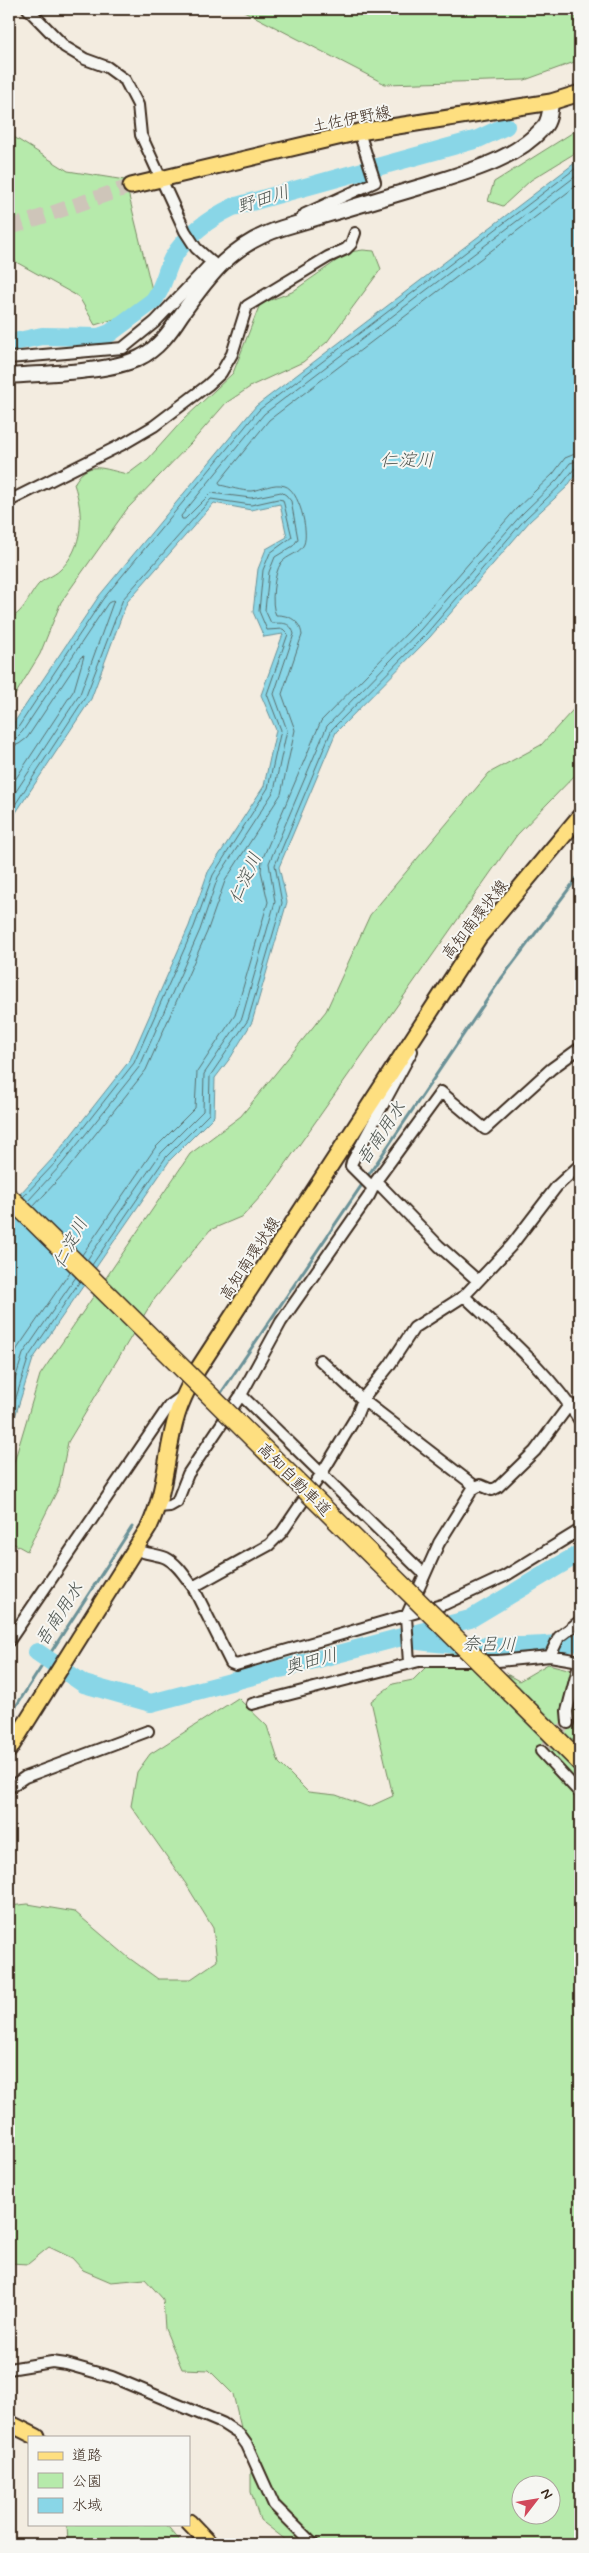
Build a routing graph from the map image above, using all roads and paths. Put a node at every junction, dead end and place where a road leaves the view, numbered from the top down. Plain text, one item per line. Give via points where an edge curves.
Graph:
1 (28, 9) edge
2 (580, 92) edge
3 (551, 102) junction
4 (359, 132) junction
5 (159, 179) junction
6 (131, 186) tunnel mouth
7 (297, 224) junction
8 (355, 233) dead end
9 (215, 265) junction
10 (9, 358) edge
11 (9, 376) edge
12 (9, 501) edge
13 (580, 816) edge
14 (455, 972) junction
15 (580, 1048) edge
16 (580, 1165) edge
17 (373, 1186) junction
18 (9, 1197) edge
19 (477, 1280) junction
20 (464, 1296) junction
21 (320, 1360) dead end
22 (184, 1395) junction
23 (241, 1395) junction
24 (363, 1400) junction
25 (570, 1404) junction
26 (580, 1421) edge
27 (322, 1473) junction
28 (476, 1487) junction
29 (158, 1507) junction
30 (580, 1530) edge
31 (135, 1549) junction
32 (424, 1574) junction
33 (193, 1587) junction
34 (406, 1617) junction
35 (580, 1621) edge
36 (9, 1640) edge
37 (474, 1648) dead end
38 (550, 1656) junction
39 (459, 1661) junction
40 (580, 1661) edge
41 (409, 1663) junction
42 (252, 1704) dead end
43 (568, 1723) tunnel mouth
44 (148, 1731) dead end
45 (9, 1750) edge
46 (541, 1751) dead end
47 (580, 1762) edge
48 (9, 1788) edge
49 (580, 1793) edge
50 (9, 2369) edge
51 (9, 2423) edge
52 (34, 2436) edge
53 (190, 2523) edge
54 (210, 2544) edge
55 (313, 2544) edge

1 - 5 street via 65,47 107,67 125,80 138,105 141,135
2 - 3 main road, 土佐伊野線
3 - 4 main road, 土佐伊野線
3 - 7 street via 544,127 512,152 474,169
4 - 5 main road, 土佐伊野線
4 - 7 street via 375,180 373,184 305,214
5 - 6 main road, 土佐伊野線
5 - 9 street via 196,248
7 - 9 street via 248,242
8 - 12 street via 352,244 247,306 232,354 221,373 154,426
9 - 10 street via 123,348
9 - 11 street via 169,332 153,350 140,358 107,367
13 - 14 main road, 高知南環状線 via 479,937
14 - 17 street via 351,1166
14 - 22 main road, 高知南環状線
15 - 17 street via 551,1069 485,1129 441,1092
16 - 19 street via 557,1186 511,1246
17 - 19 street
17 - 23 street via 281,1322
18 - 47 highway, 高知自動車道, bridge
19 - 20 street
20 - 24 street via 414,1328
20 - 25 street via 537,1366
21 - 24 street
22 - 29 main road, 高知南環状線
22 - 36 street via 169,1406
23 - 27 street
23 - 29 street via 188,1474 177,1502
24 - 27 street
24 - 28 street
25 - 26 street
25 - 28 street via 535,1451 498,1487 492,1490 480,1485
27 - 32 street
27 - 33 street via 282,1532 268,1545
28 - 32 street via 439,1543
29 - 31 main road, 高知南環状線
30 - 34 street via 479,1589
31 - 33 street via 165,1557 176,1564
31 - 45 main road, 高知南環状線
32 - 34 street
33 - 34 street via 231,1663 236,1666
34 - 41 street
35 - 38 street via 559,1637
37 - 39 street
38 - 39 street
38 - 40 street
39 - 41 street
40 - 43 street via 567,1711
41 - 42 street
44 - 48 street via 25,1777
46 - 49 street
50 - 55 street via 52,2362 66,2364 112,2377 222,2424 239,2434 247,2445 274,2505
51 - 52 main road
53 - 54 main road

